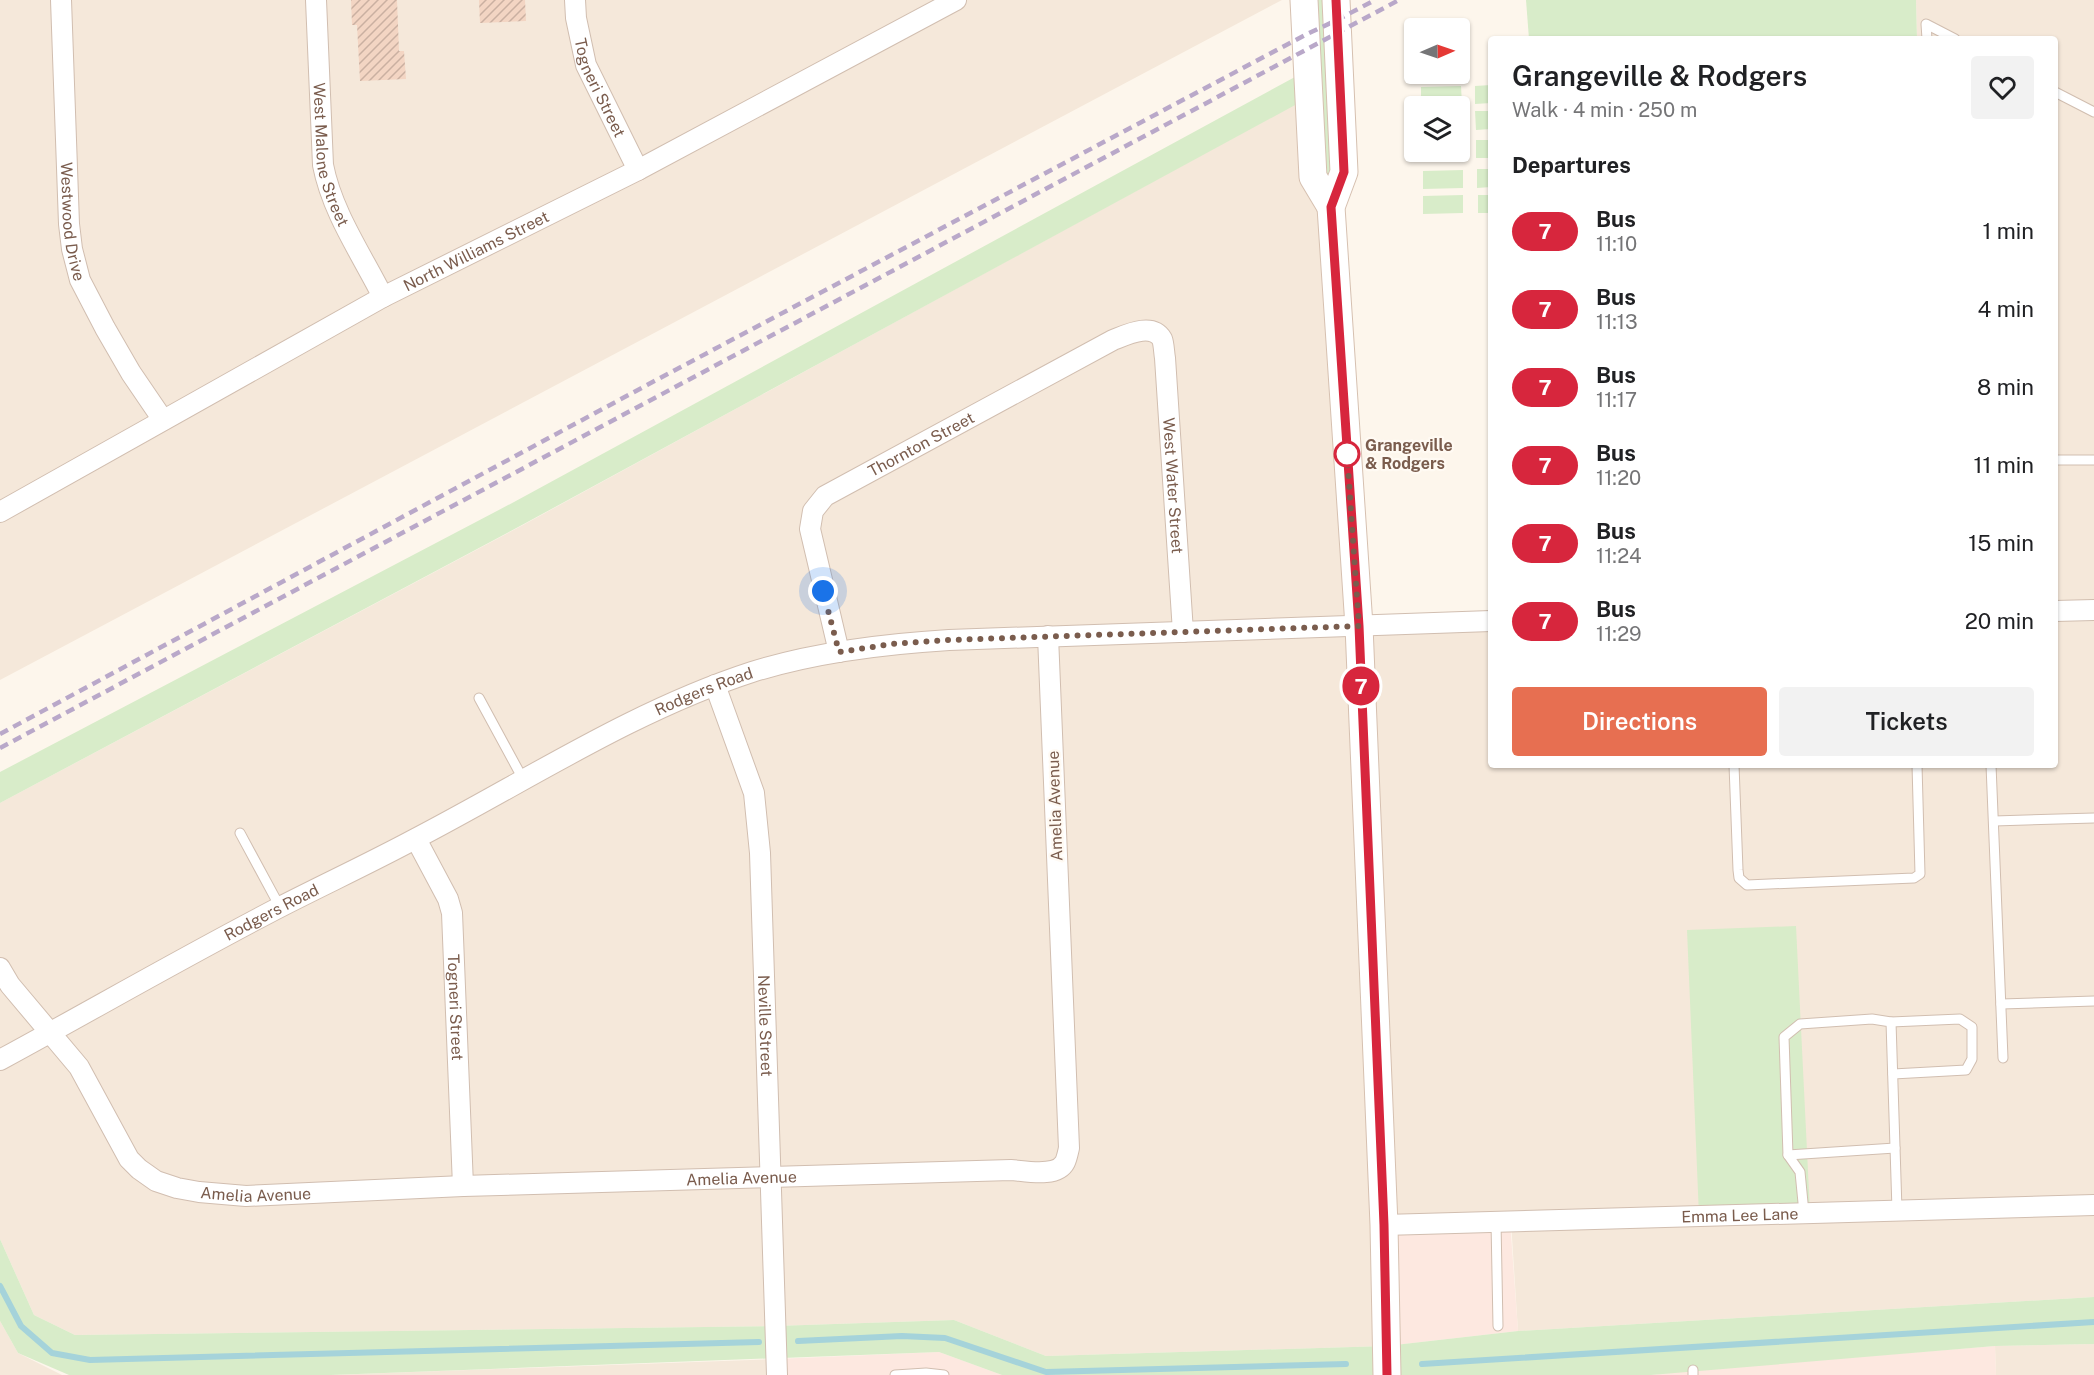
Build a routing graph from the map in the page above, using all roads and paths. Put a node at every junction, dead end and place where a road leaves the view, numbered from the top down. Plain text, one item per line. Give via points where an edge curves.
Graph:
1 (60, 0) edge
2 (316, 0) edge
3 (575, 0) edge
4 (956, 0) edge
5 (1304, 0) edge
6 (1336, 0) edge
7 (1927, 36) edge
8 (1948, 36) edge
9 (2058, 94) edge
10 (2094, 112) edge
11 (638, 170) junction
12 (1331, 207) junction
13 (384, 297) junction
14 (1162, 339) joint
15 (163, 420) junction
16 (2094, 459) edge
17 (2058, 460) edge
18 (0, 512) edge
19 (2094, 610) edge
20 (2058, 611) edge
21 (1488, 621) edge
22 (1359, 626) junction
23 (1183, 632) junction
24 (1048, 636) junction
25 (839, 652) junction
26 (715, 685) junction
27 (479, 698) dead end
28 (1734, 768) edge
29 (1917, 768) edge
30 (1991, 768) edge
31 (523, 779) junction
32 (2094, 818) edge
33 (1994, 821) junction
34 (240, 833) dead end
35 (416, 839) junction
36 (280, 907) junction
37 (0, 968) edge
38 (2094, 1001) edge
39 (2001, 1004) junction
40 (1891, 1022) junction
41 (51, 1032) junction
42 (2003, 1058) dead end
43 (0, 1060) edge
44 (1893, 1074) junction
45 (1895, 1148) junction
46 (1788, 1155) junction
47 (771, 1177) junction
48 (462, 1186) junction
49 (2094, 1205) edge
50 (1897, 1210) junction
51 (1804, 1213) junction
52 (1496, 1222) junction
53 (1384, 1225) junction
54 (1498, 1326) dead end
55 (777, 1375) edge
56 (895, 1375) edge
57 (944, 1375) edge
58 (1387, 1375) edge

1 - 15 street, Westwood Drive via 72,249 80,280 105,328
2 - 13 street, West Malone Street via 326,179
3 - 11 street, Togneri Street via 585,65
4 - 11 street, North Williams Street
5 - 12 main road via 1312,177
6 - 12 main road via 1344,172
7 - 8 lane via 1926,24
9 - 10 lane
11 - 13 street, North Williams Street
12 - 22 main road
13 - 15 street, North Williams Street
14 - 23 street, West Water Street
14 - 25 street, Thornton Street via 1155,333 1138,331 1113,340 825,496 813,511 810,529
15 - 18 street, North Williams Street
16 - 17 lane
19 - 20 street
21 - 22 street, Rodgers Road
22 - 23 street, Rodgers Road
22 - 53 main road
23 - 24 street, Rodgers Road
24 - 25 street, Rodgers Road via 892,644
24 - 47 street, Amelia Avenue via 1070,1148 1065,1162 1060,1169 1048,1172
25 - 26 street, Rodgers Road via 793,661
26 - 31 street, Rodgers Road
26 - 47 street, Neville Street via 754,793 760,853
27 - 31 lane
28 - 29 lane via 1738,870 1739,878 1747,885 1914,878 1920,874
30 - 33 lane
31 - 35 street, Rodgers Road
32 - 33 lane
33 - 39 lane
34 - 36 lane
35 - 36 street, Rodgers Road
35 - 48 street, Togneri Street via 452,913
36 - 41 street, Rodgers Road
37 - 41 street, Amelia Avenue
38 - 39 lane
39 - 42 lane
40 - 44 lane
40 - 44 lane via 1960,1019 1972,1027 1972,1059 1966,1070
40 - 46 lane via 1872,1019 1800,1024 1784,1037
41 - 43 street, Rodgers Road
41 - 48 street, Amelia Avenue via 79,1067 129,1159 156,1181 199,1192 246,1196
44 - 45 lane
45 - 46 lane
45 - 50 lane
46 - 51 lane via 1800,1172
47 - 48 street, Amelia Avenue
47 - 55 street, Neville Street
49 - 50 street, Emma Lee Lane
50 - 51 street, Emma Lee Lane
51 - 52 street, Emma Lee Lane
52 - 53 street, Emma Lee Lane
52 - 54 lane
53 - 58 main road
56 - 57 lane

